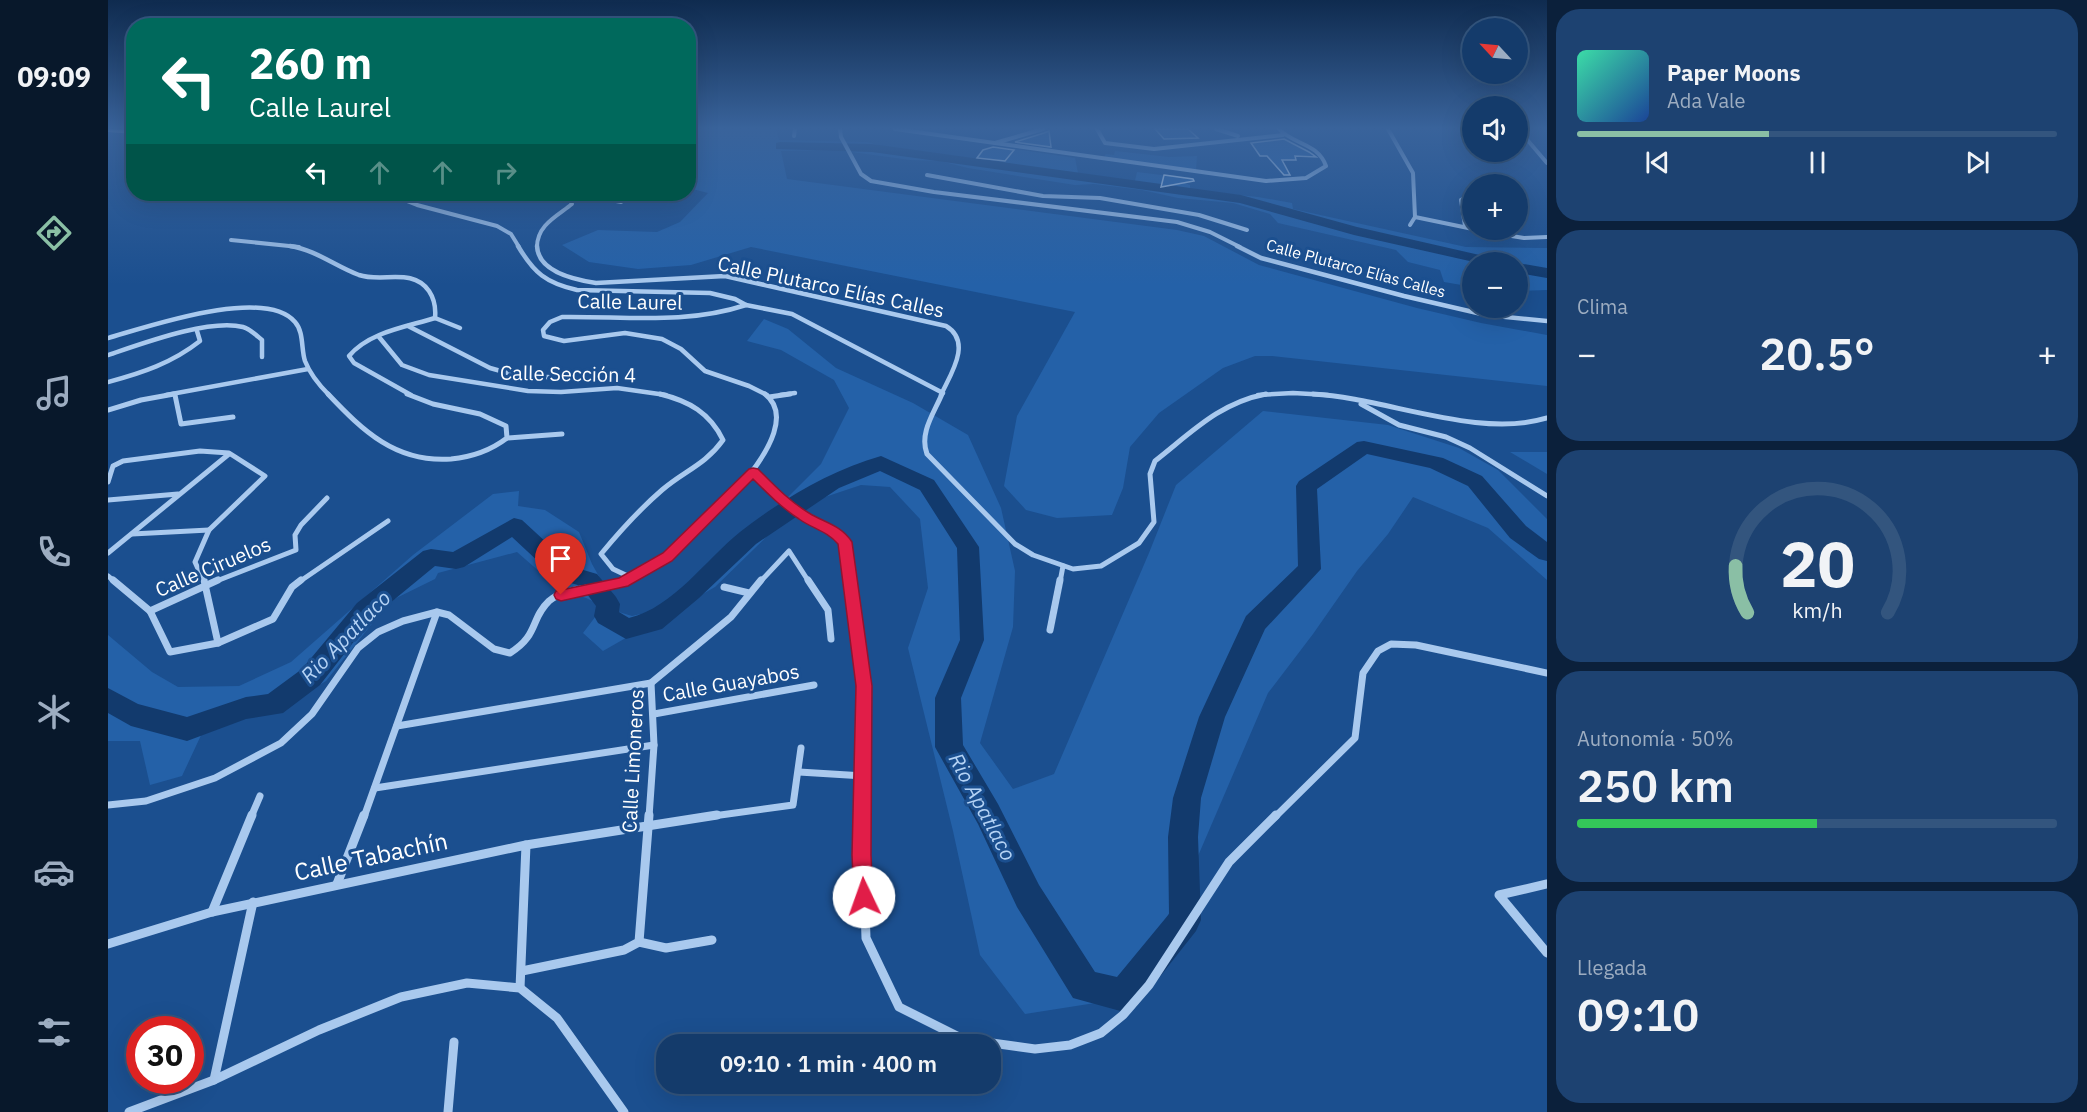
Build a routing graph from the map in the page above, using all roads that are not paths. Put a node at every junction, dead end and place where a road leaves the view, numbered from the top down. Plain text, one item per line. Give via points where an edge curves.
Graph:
1 (871, 181) edge
2 (959, 181) edge
3 (1265, 181) edge
4 (1294, 181) edge
5 (1413, 181) edge
6 (1042, 196) junction
7 (1461, 200) edge
8 (407, 201) edge
9 (570, 201) edge
10 (616, 201) edge
11 (621, 202) dead end
12 (1462, 206) edge
13 (1051, 207) junction
14 (1415, 218) junction
15 (1410, 225) dead end
16 (1462, 226) edge
17 (1247, 230) dead end
18 (1547, 237) edge
19 (1528, 238) edge
20 (231, 240) dead end
21 (746, 305) junction
22 (435, 318) junction
23 (1547, 321) edge
24 (408, 326) junction
25 (460, 328) dead end
26 (141, 329) junction
27 (197, 331) junction
28 (379, 337) junction
29 (108, 338) edge
30 (148, 341) junction
31 (108, 355) edge
32 (262, 357) dead end
33 (308, 369) junction
34 (574, 378) dead end
35 (108, 382) edge
36 (795, 393) dead end
37 (943, 393) junction
38 (175, 395) junction
39 (769, 397) junction
40 (1355, 401) junction
41 (108, 410) edge
42 (232, 417) dead end
43 (1547, 418) edge
44 (562, 434) dead end
45 (507, 438) junction
46 (229, 453) junction
47 (753, 472) junction
48 (108, 482) edge
49 (178, 494) junction
50 (1547, 496) edge
51 (327, 498) dead end
52 (108, 500) edge
53 (388, 521) dead end
54 (209, 530) junction
55 (132, 534) junction
56 (108, 553) edge
57 (1063, 566) junction
58 (108, 576) edge
59 (632, 578) junction
60 (206, 585) junction
61 (724, 587) dead end
62 (749, 593) junction
63 (150, 612) junction
64 (437, 612) junction
65 (1050, 630) dead end
66 (831, 639) dead end
67 (218, 643) junction
68 (1547, 673) edge
69 (651, 683) junction
70 (814, 685) dead end
71 (654, 714) junction
72 (397, 726) junction
73 (654, 745) junction
74 (801, 748) dead end
75 (799, 772) junction
76 (864, 776) junction
77 (375, 788) junction
78 (260, 796) dead end
79 (108, 805) edge
80 (646, 825) junction
81 (526, 845) junction
82 (337, 884) junction
83 (1547, 884) edge
84 (253, 902) junction
85 (212, 912) junction
86 (712, 940) dead end
87 (639, 942) junction
88 (108, 945) edge
89 (1547, 953) edge
90 (522, 971) junction
91 (520, 988) junction
92 (454, 1042) dead end
93 (214, 1080) junction
94 (129, 1112) edge
95 (448, 1112) edge
96 (624, 1112) edge

1 - 13 street, Calle Plutarco Elías Calles
2 - 6 street
3 - 4 street
5 - 14 street
6 - 13 street
6 - 17 street via 1100,198 1199,215
7 - 12 street
8 - 21 street, Calle Laurel via 497,226 511,234 528,262 546,280 560,286 577,290 710,293
9 - 37 street, Calle Plutarco Elías Calles via 572,204 544,226 536,245 541,260 556,273 596,283 725,276 951,328 959,339 960,353
10 - 11 street
13 - 23 street, Calle Plutarco Elías Calles via 1196,226 1260,258 1486,315
14 - 15 street
14 - 16 street
18 - 19 street
20 - 22 street via 308,249 367,277 408,277 433,295
21 - 37 street, Calle Laurel via 792,314
21 - 39 street, Calle Laurel via 679,320 562,317 543,330 544,336 554,341 622,332 655,337 680,348 704,370
22 - 24 street
22 - 25 street
24 - 28 street
24 - 34 street via 490,368 518,375
26 - 29 street
26 - 30 street
26 - 33 street via 210,311 274,308 291,316 300,328
27 - 30 street
27 - 32 street via 227,325 244,327 262,340
27 - 35 street via 200,341 165,366
28 - 45 street via 353,350 349,356 354,363 405,393 433,404 480,414 506,426
28 - 59 street, Calle Sección 4 via 402,365 421,373 513,391 645,390 688,403 720,428 723,440 713,456 665,487 601,554 607,566
30 - 31 street
33 - 38 street
33 - 45 street via 348,416 401,454 421,458 478,455
36 - 39 street
37 - 57 street, Calle Plutarco Elías Calles via 924,435 927,454 1015,544
38 - 41 street
38 - 42 street via 181,424
39 - 47 street via 777,410 776,421
40 - 43 street, Calle Plutarco Elías Calles via 1483,423
40 - 50 street via 1399,424 1470,448
40 - 57 street, Calle Plutarco Elías Calles via 1287,392 1264,393 1226,408 1155,461 1150,474 1154,522 1138,543 1101,566
44 - 45 street
46 - 48 street via 200,451 123,461 113,466
46 - 49 street
46 - 54 street via 265,477
47 - 59 street via 667,557
47 - 76 street via 781,500 805,518 834,530 845,542 864,686
49 - 52 street
49 - 55 street
51 - 60 street, Calle Ciruelos via 295,535 296,550
53 - 67 street via 292,587 273,619
54 - 55 street
54 - 60 street via 195,562
55 - 56 street
57 - 65 street
58 - 63 street
59 - 64 street via 551,599 525,646 510,654 494,650 450,615
60 - 63 street, Calle Ciruelos
60 - 67 street
61 - 62 street
62 - 66 street, Calle Limoneros via 789,551 828,610
62 - 69 street, Calle Limoneros via 731,617
63 - 67 street via 170,652
64 - 72 street
64 - 79 street via 378,632 358,648 312,714 281,743 215,778 146,801
68 - 76 street via 1416,645 1391,644 1378,651 1363,673 1354,738 1229,862 1149,985 1123,1015 1101,1033 1070,1045 1035,1048 963,1039 899,1007 866,938
69 - 71 street, Calle Limoneros
69 - 72 street
70 - 71 street, Calle Guayabos
71 - 73 street, Calle Limoneros
72 - 77 street
73 - 77 street
73 - 80 street, Calle Limoneros
74 - 75 street
75 - 76 street
75 - 80 street, Calle Tabachín via 793,805
77 - 82 street
78 - 85 street
80 - 81 street, Calle Tabachín
80 - 87 street, Calle Limoneros
81 - 82 street, Calle Tabachín
81 - 90 street
82 - 84 street, Calle Tabachín
83 - 89 street via 1499,895
84 - 85 street, Calle Tabachín
84 - 93 street
85 - 88 street, Calle Tabachín
86 - 87 street via 665,950
87 - 90 street via 624,950
90 - 91 street
91 - 93 street via 467,983 401,997 319,1030
91 - 96 street via 557,1018
92 - 95 street
93 - 94 street

